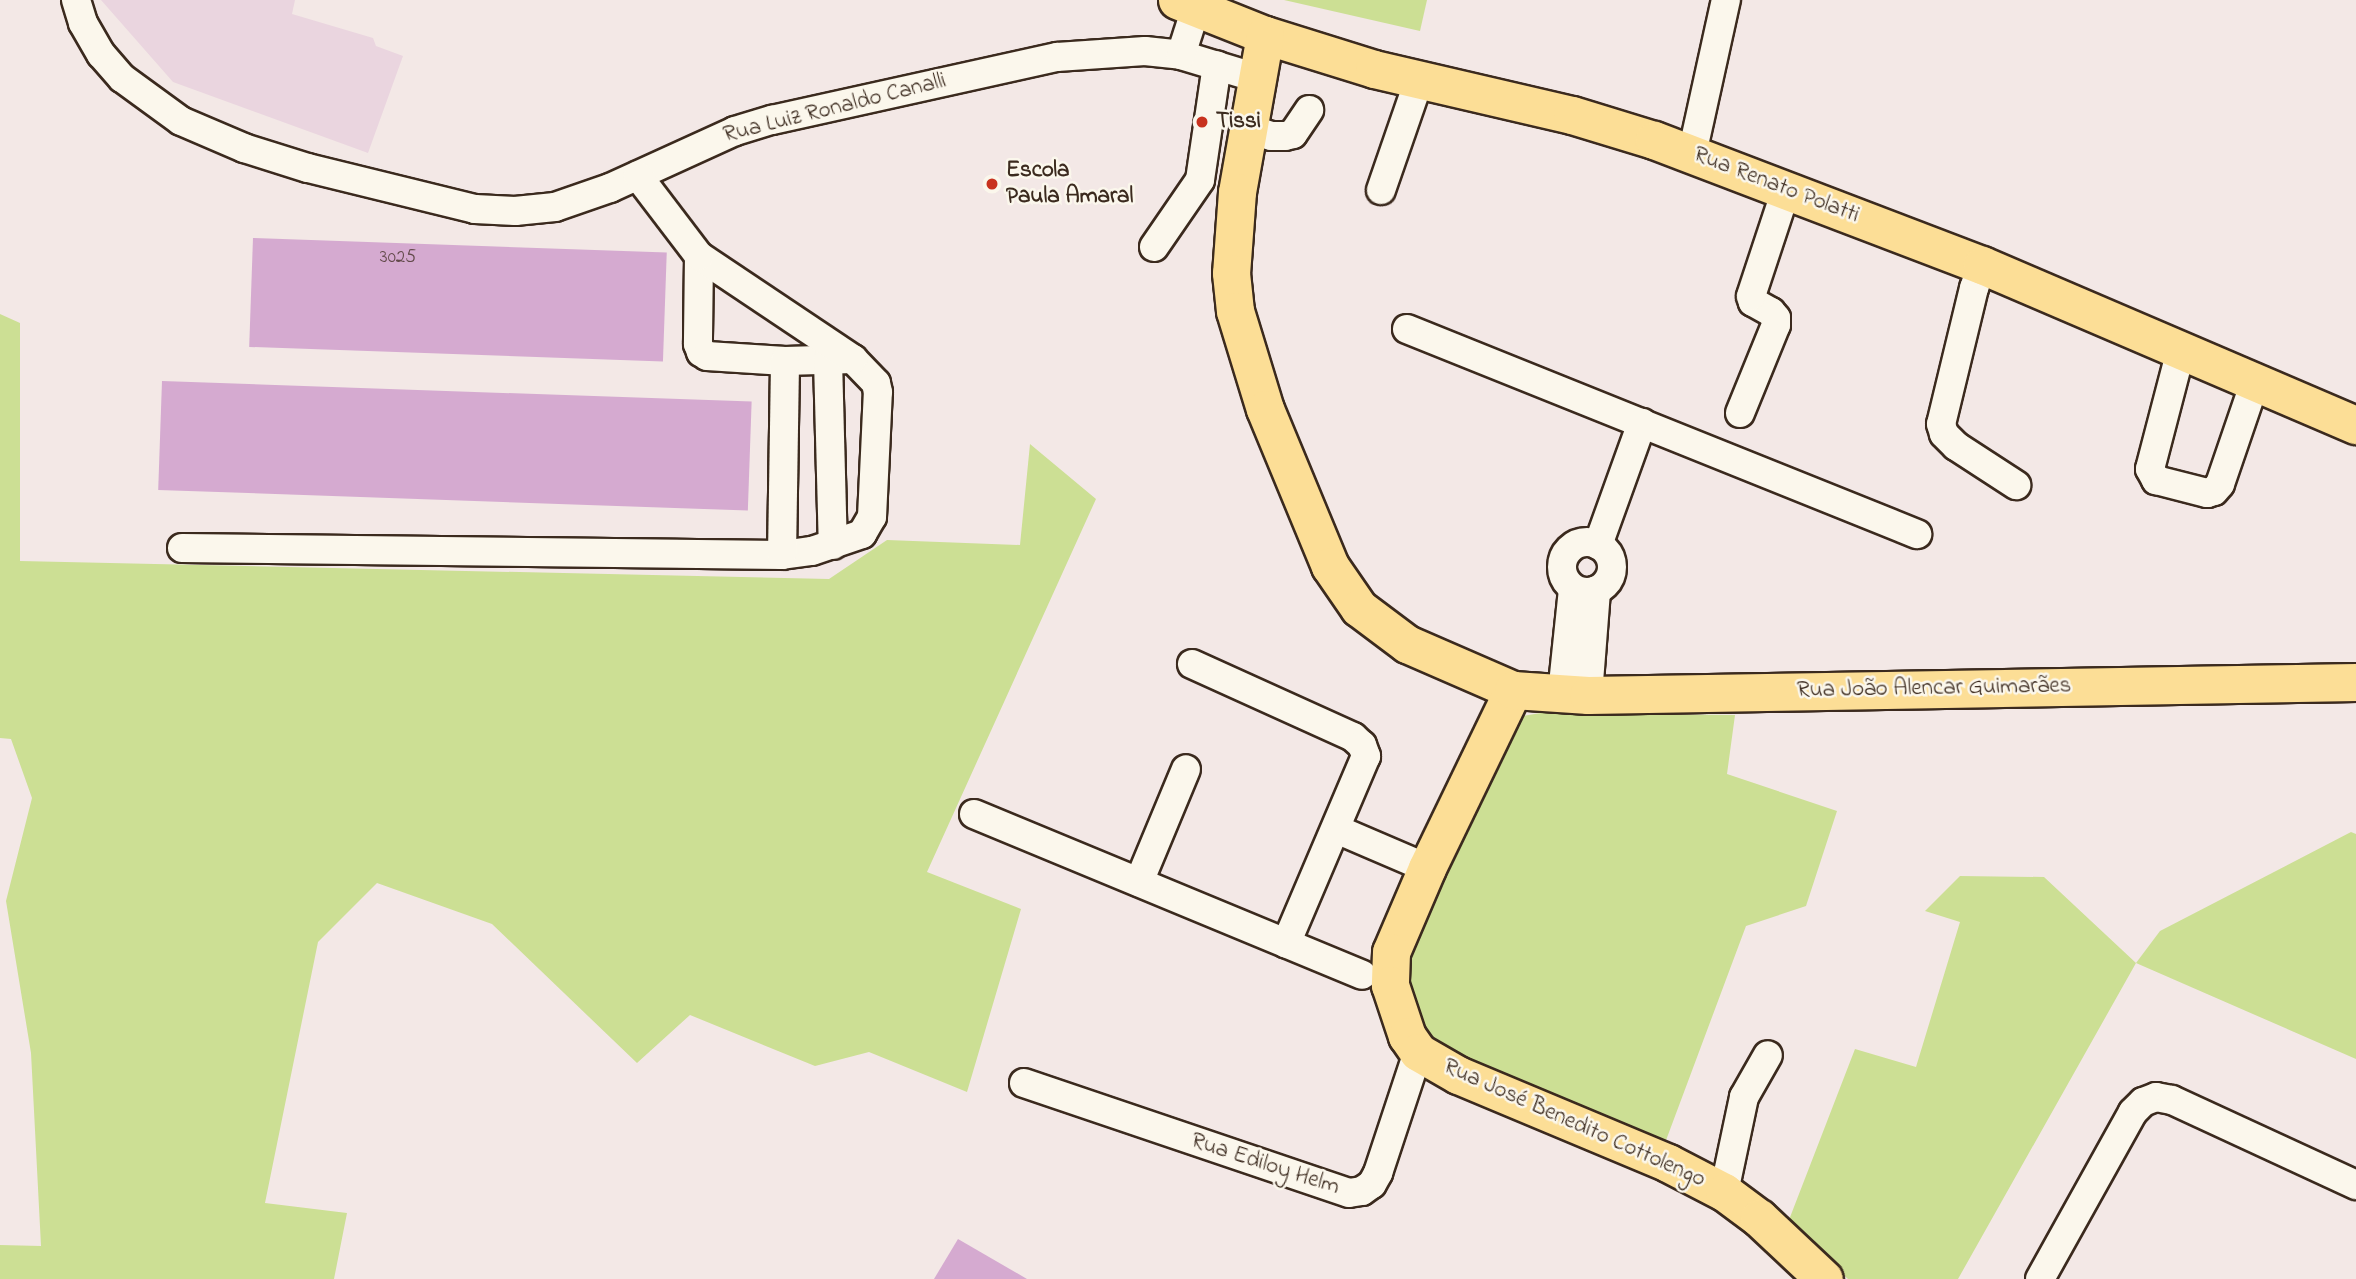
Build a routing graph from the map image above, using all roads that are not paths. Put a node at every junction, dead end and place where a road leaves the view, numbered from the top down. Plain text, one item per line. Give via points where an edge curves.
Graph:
1 (76, 0) edge
2 (1727, 0) edge
3 (1186, 4) edge
4 (1265, 35) junction
5 (1181, 55) junction
6 (1217, 65) junction
7 (1257, 78) junction
8 (1419, 80) junction
9 (1309, 110) dead end
10 (1247, 128) junction
11 (1692, 153) junction
12 (638, 176) junction
13 (1200, 180) junction
14 (1381, 190) dead end
15 (1786, 190) junction
16 (1237, 192) junction
17 (1154, 247) dead end
18 (699, 256) junction
19 (1982, 265) junction
20 (1407, 329) dead end
21 (2181, 350) junction
22 (840, 360) junction
23 (785, 361) junction
24 (2255, 382) junction
25 (1740, 413) dead end
26 (1642, 424) junction
27 (2356, 425) edge
28 (2016, 485) dead end
29 (1917, 534) dead end
30 (833, 545) junction
31 (1598, 545) junction
32 (182, 548) dead end
33 (782, 555) junction
34 (1585, 590) junction
35 (1192, 664) dead end
36 (2356, 682) edge
37 (1513, 690) junction
38 (1575, 694) junction
39 (1186, 769) dead end
40 (974, 814) dead end
41 (1336, 829) junction
42 (1427, 868) junction
43 (1139, 882) junction
44 (1286, 944) junction
45 (1362, 975) dead end
46 (1418, 1052) junction
47 (1768, 1055) dead end
48 (1024, 1083) dead end
49 (2356, 1185) edge
50 (1724, 1192) junction
51 (1824, 1279) edge
52 (2040, 1279) edge

1 - 12 street, Rua Luiz Ronaldo Canalli via 101,54 122,78 181,121 257,152 376,187 475,209 555,207
2 - 11 street
3 - 4 main road, Rua Renato Polatti
3 - 5 street
4 - 7 main road
4 - 8 main road, Rua Renato Polatti
5 - 6 street, Rua Luiz Ronaldo Canalli
5 - 12 street, Rua Luiz Ronaldo Canalli via 1101,52 1020,64 747,127
6 - 7 street, Rua Luiz Ronaldo Canalli
6 - 13 street
7 - 10 main road
8 - 11 main road, Rua Renato Polatti via 1572,115
8 - 14 street
9 - 10 street via 1293,134 1271,136
10 - 16 main road
11 - 15 main road, Rua Renato Polatti
12 - 18 street
13 - 16 street
13 - 17 street
15 - 19 main road, Rua Renato Polatti
15 - 25 street via 1751,296 1771,312 1776,326
16 - 37 main road via 1231,251 1235,311 1265,409 1331,566 1359,608 1407,645
18 - 22 street
18 - 23 street via 701,352
19 - 21 main road, Rua Renato Polatti
19 - 28 street via 1941,424 1956,446
20 - 26 street
21 - 24 main road, Rua Renato Polatti
21 - 24 street via 2150,469 2157,480 2214,491
22 - 23 street
22 - 30 street
22 - 30 street via 868,373 878,392 872,517 862,534
23 - 33 street
24 - 27 main road, Rua Renato Polatti
26 - 29 street
26 - 31 street
30 - 33 street
31 - 34 street via 1606,551 1610,578
31 - 34 street via 1580,543 1564,555 1562,573
32 - 33 street
34 - 38 street
35 - 41 street via 1362,745 1363,766
36 - 38 main road, Rua João Alencar Guimarães
37 - 38 main road, Rua João Alencar Guimarães
37 - 42 main road, Rua José Benedito Cottolengo
39 - 43 street
40 - 43 street
41 - 42 street
41 - 44 street
42 - 46 main road, Rua José Benedito Cottolengo via 1397,934 1389,968 1396,1011
43 - 44 street
44 - 45 street
46 - 48 street, Rua Ediloy Helm via 1378,1172 1372,1184 1349,1193
46 - 50 main road, Rua José Benedito Cottolengo via 1458,1075 1668,1163
47 - 50 street via 1744,1097
49 - 52 street via 2172,1100 2156,1097 2133,1112
50 - 51 main road, Rua José Benedito Cottolengo

